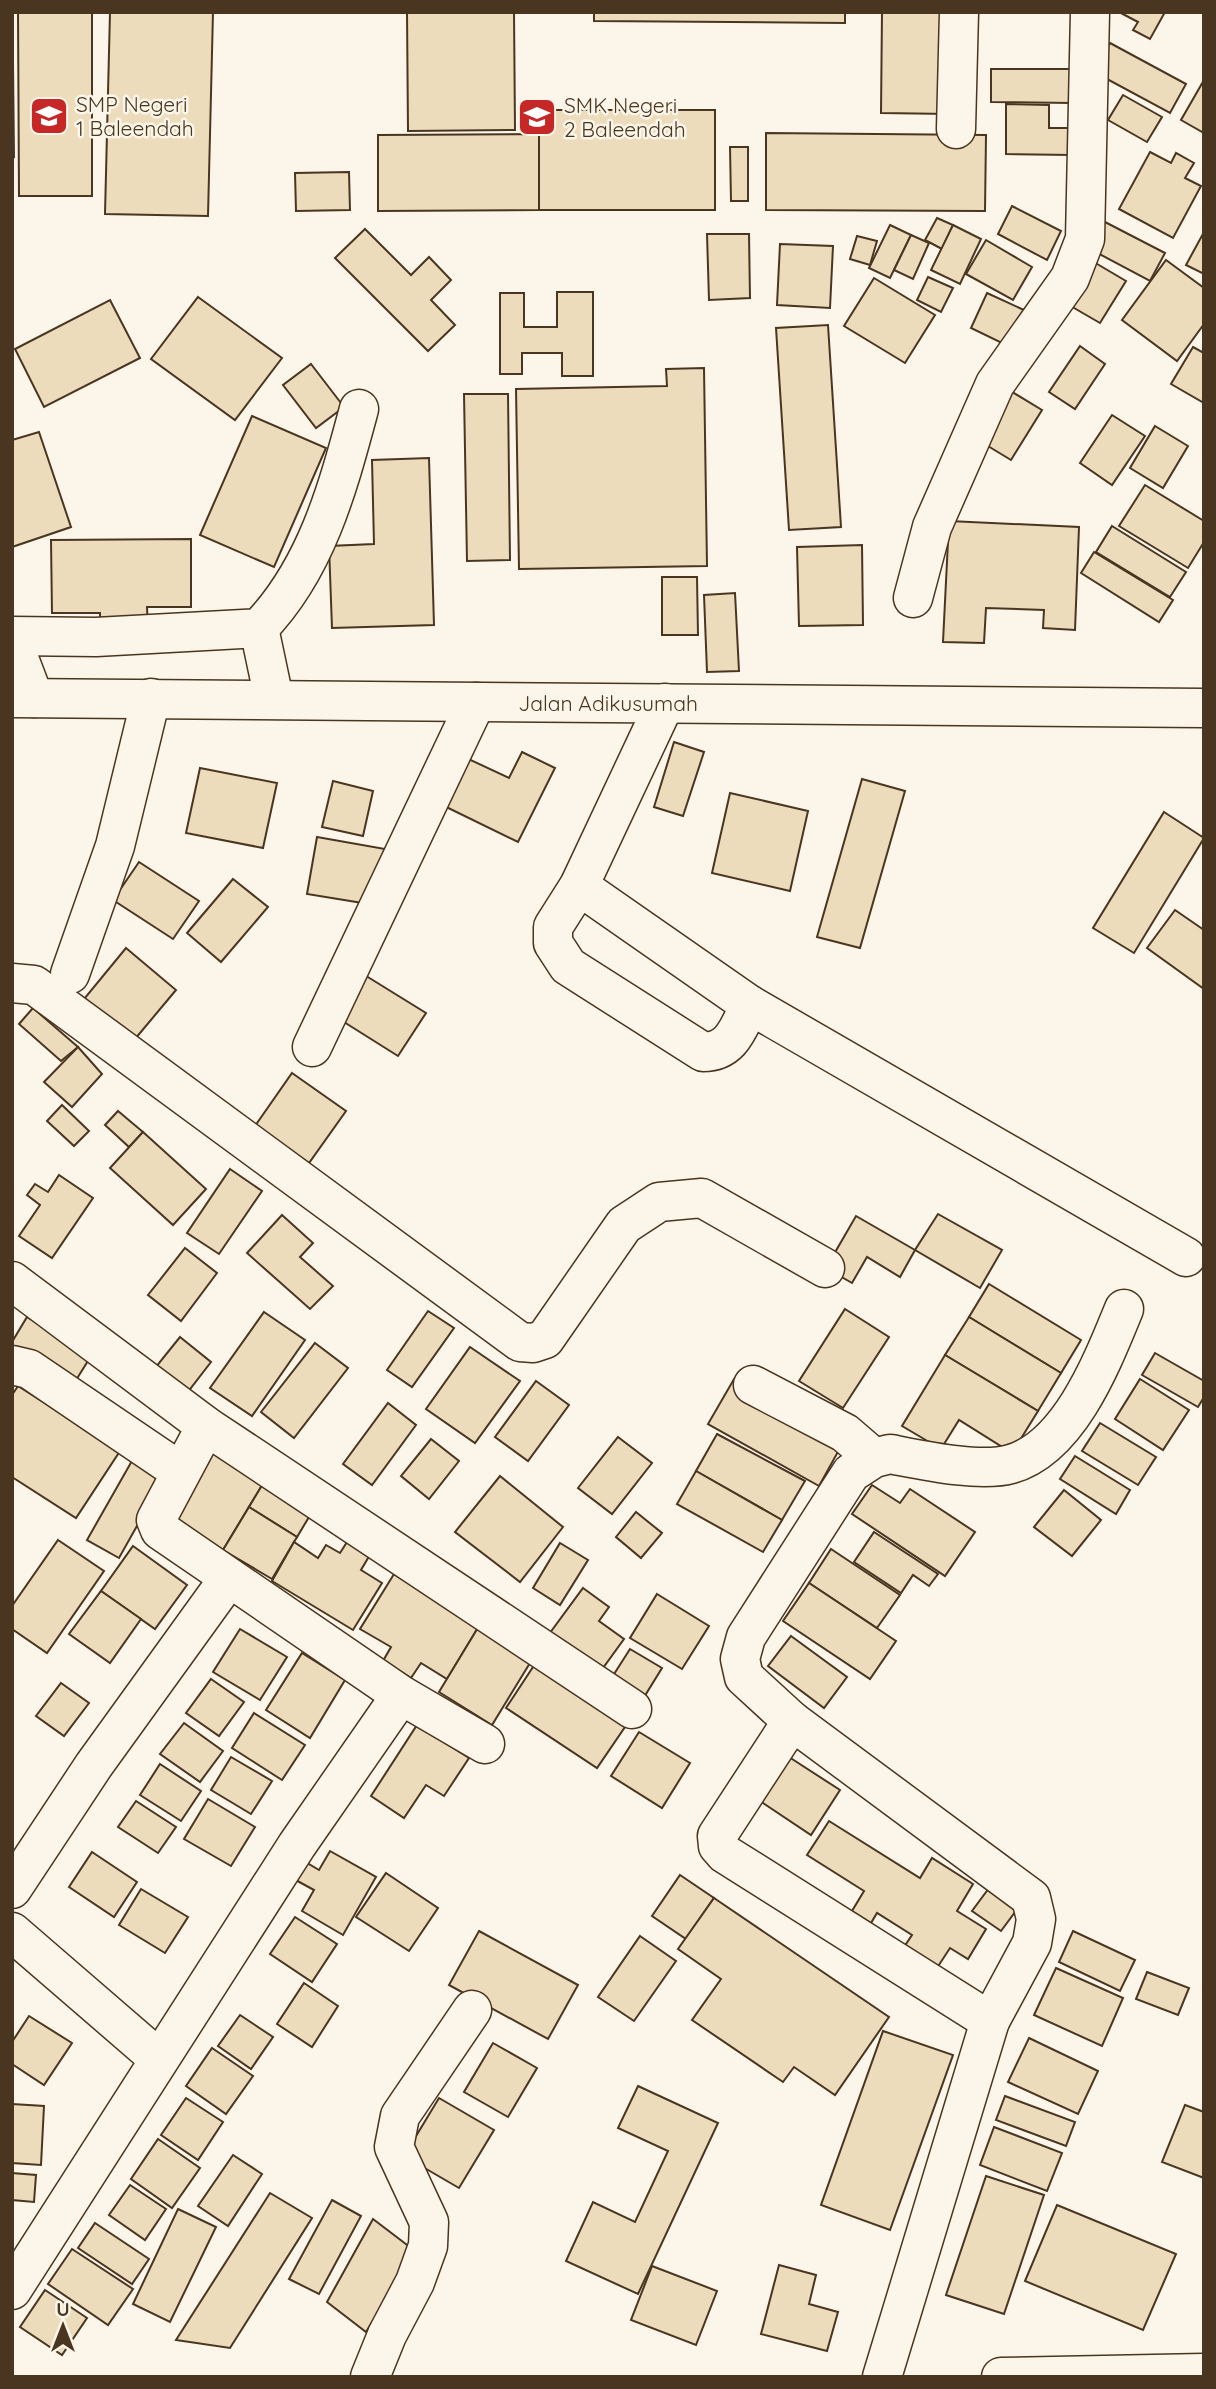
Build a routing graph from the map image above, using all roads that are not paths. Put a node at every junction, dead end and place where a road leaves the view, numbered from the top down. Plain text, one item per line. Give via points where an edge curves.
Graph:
1 (959, 12) edge
2 (1090, 12) edge
3 (956, 129) dead end
4 (359, 409) dead end
5 (913, 598) dead end
6 (259, 628) junction
7 (12, 638) edge
8 (23, 698) edge
9 (151, 698) junction
10 (274, 699) junction
11 (476, 702) junction
12 (665, 703) junction
13 (1204, 708) edge
14 (579, 886) junction
15 (70, 974) dead end
16 (12, 983) edge
17 (750, 1005) junction
18 (312, 1047) dead end
19 (1186, 1257) dead end
20 (825, 1268) dead end
21 (12, 1281) edge
22 (1124, 1308) dead end
23 (12, 1365) edge
24 (753, 1385) dead end
25 (206, 1426) junction
26 (874, 1458) junction
27 (181, 1472) junction
28 (229, 1578) junction
29 (401, 1695) junction
30 (632, 1709) dead end
31 (792, 1721) junction
32 (485, 1744) dead end
33 (12, 1889) edge
34 (12, 1933) edge
35 (472, 2010) dead end
36 (990, 2021) junction
37 (159, 2059) junction
38 (12, 2290) edge
39 (1203, 2371) edge
40 (370, 2377) edge
41 (882, 2377) edge
42 (1001, 2377) edge

1 - 3 street
2 - 5 street via 1085,239 1070,278 995,384 932,527
4 - 6 street via 341,475 312,552 281,605
6 - 7 street
6 - 10 street
7 - 8 street
8 - 9 street, Jalan Adikusumah
9 - 10 street, Jalan Adikusumah
9 - 15 street via 115,846
10 - 11 street, Jalan Adikusumah
11 - 12 street, Jalan Adikusumah
11 - 18 street
12 - 13 street, Jalan Adikusumah
12 - 14 street
14 - 17 street
14 - 17 street via 553,927 553,943 568,966 703,1052 718,1052 728,1046
16 - 20 street via 34,985 520,1342 545,1339 624,1225 666,1200 702,1198
17 - 19 street
21 - 25 street
22 - 26 street via 1077,1407 1054,1436 1031,1454 1013,1464 991,1467 890,1454
23 - 27 street via 29,1369
24 - 26 street via 845,1433
25 - 27 street
25 - 30 street
26 - 31 street via 851,1473 746,1637 740,1659 744,1677
27 - 28 street via 156,1520 160,1530
28 - 29 street
28 - 33 street via 94,1765
29 - 32 street
29 - 37 street via 297,1844
31 - 36 street via 1031,1898 1036,1919 1032,1943
31 - 36 street via 717,1836 718,1846
34 - 37 street
35 - 40 street via 400,2116 394,2147 429,2222 428,2246
36 - 41 street
37 - 38 street
39 - 42 street

